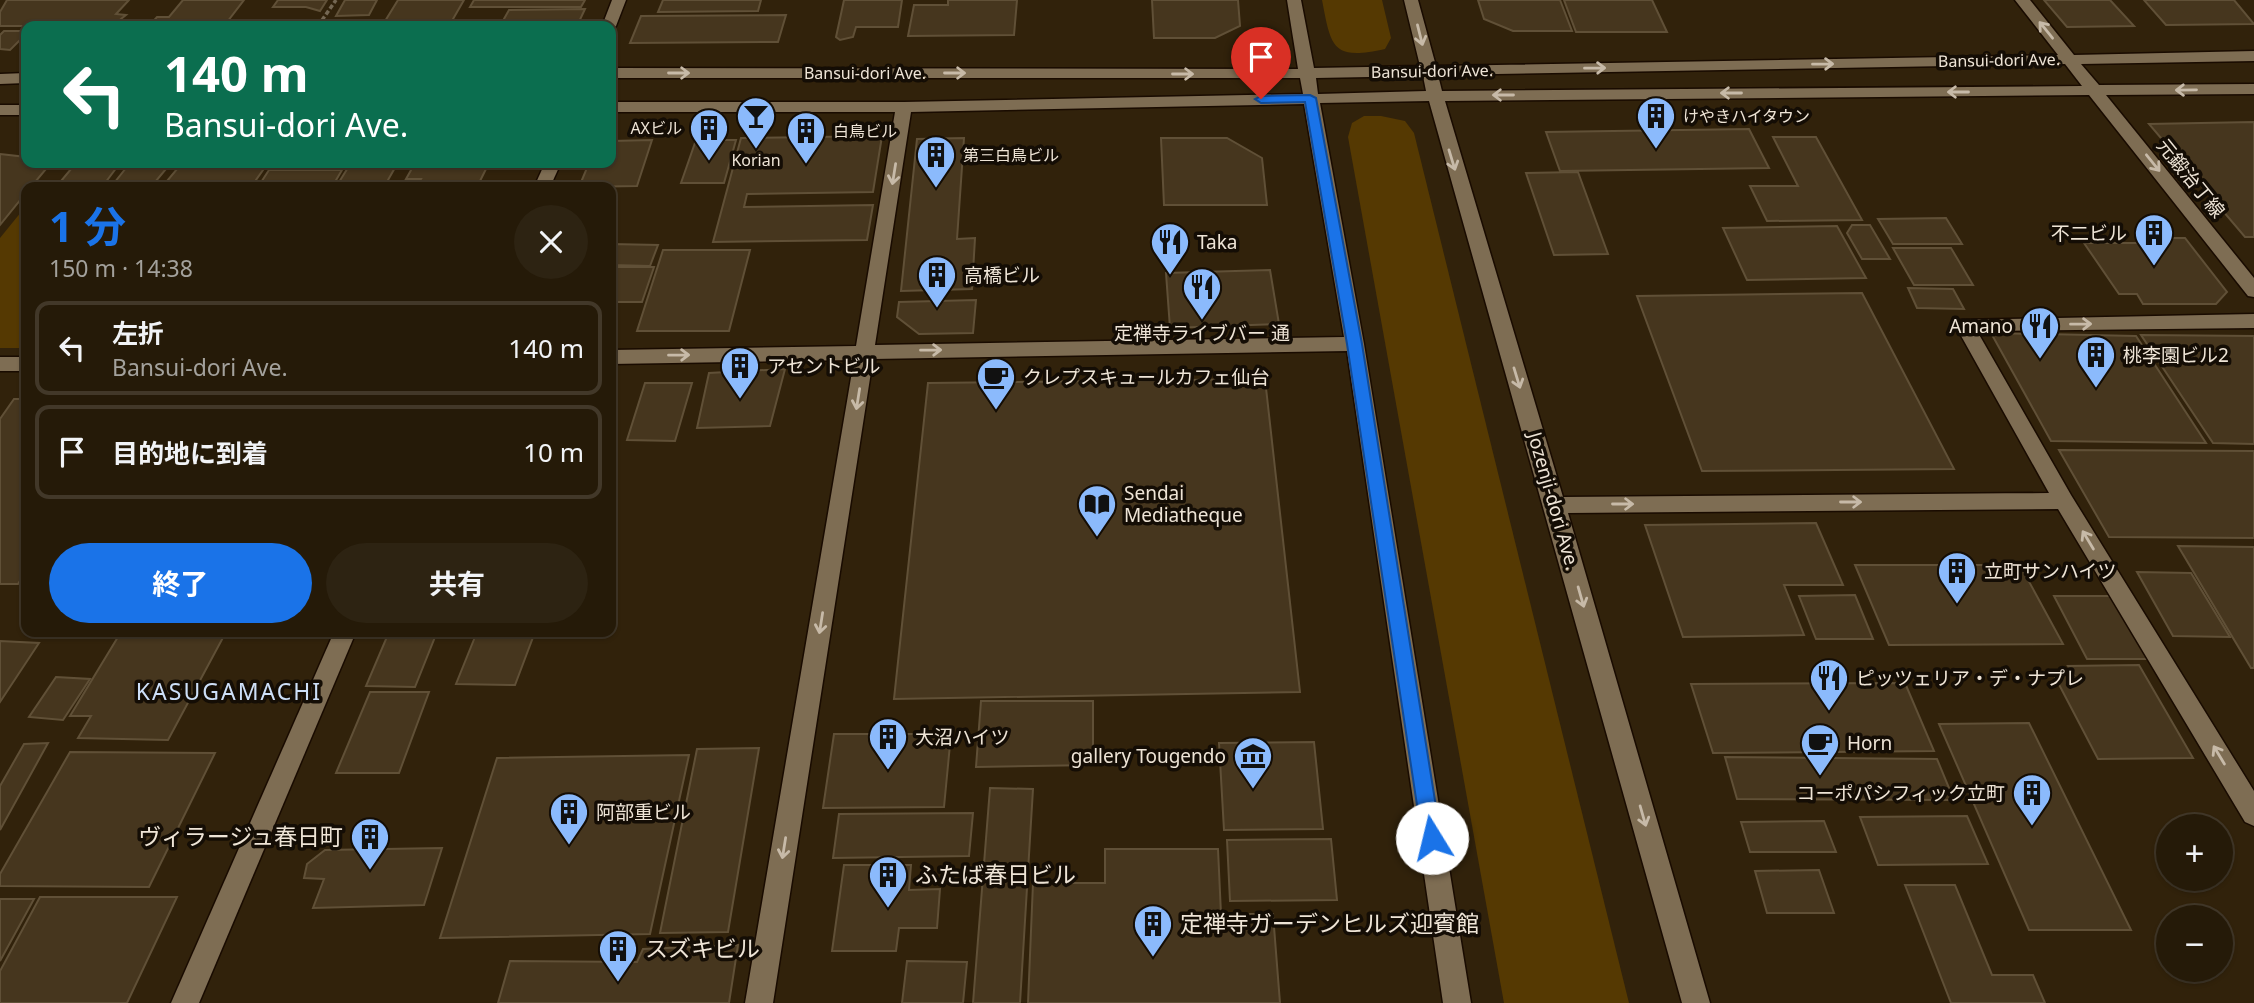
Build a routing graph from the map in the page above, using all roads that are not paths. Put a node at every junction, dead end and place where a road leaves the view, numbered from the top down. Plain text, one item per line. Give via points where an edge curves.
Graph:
1 (619, 0) edge
2 (1294, 0) edge
3 (1411, 0) edge
4 (2022, 0) edge
5 (611, 21) edge
6 (2254, 56) edge
7 (2071, 59) junction
8 (1429, 71) junction
9 (616, 73) edge
10 (1305, 73) junction
11 (0, 79) edge
12 (21, 79) edge
13 (2254, 89) edge
14 (2095, 91) junction
15 (1435, 96) junction
16 (1310, 98) junction
17 (616, 107) edge
18 (904, 107) junction
19 (0, 110) edge
20 (21, 110) edge
21 (2254, 291) edge
22 (2254, 321) edge
23 (1355, 344) junction
24 (866, 351) junction
25 (616, 357) edge
26 (0, 364) edge
27 (21, 364) edge
28 (2064, 501) junction
29 (1555, 505) junction
30 (343, 637) edge
31 (2254, 814) edge
32 (185, 1003) edge
33 (759, 1003) edge
34 (1457, 1003) edge
35 (1696, 1003) edge

1 - 5 street
2 - 10 street
3 -> 8 street, Jozenji-dori Ave.
7 -> 4 street
6 - 7 street, Bansui-dori Ave.
8 -> 7 street, Bansui-dori Ave.
7 - 14 street, 元鍛治丁線
8 - 10 street, Bansui-dori Ave.
8 - 15 street, Jozenji-dori Ave.
9 -> 10 street, Bansui-dori Ave.
10 - 16 street
11 - 12 street
13 -> 14 street, Bansui-dori Ave.
14 -> 15 street, Bansui-dori Ave.
14 -> 21 street, 元鍛治丁線
15 - 16 street, Bansui-dori Ave.
15 -> 29 street, Jozenji-dori Ave.
16 - 18 street, Bansui-dori Ave.
16 - 23 street
17 - 18 street, Bansui-dori Ave.
18 -> 24 street
19 - 20 street
28 -> 22 street via 1964,325
24 -> 23 street
23 - 34 street
25 -> 24 street
24 -> 33 street
26 - 27 street
29 -> 28 street
31 -> 28 street
29 -> 35 street, Jozenji-dori Ave.
30 - 32 street

